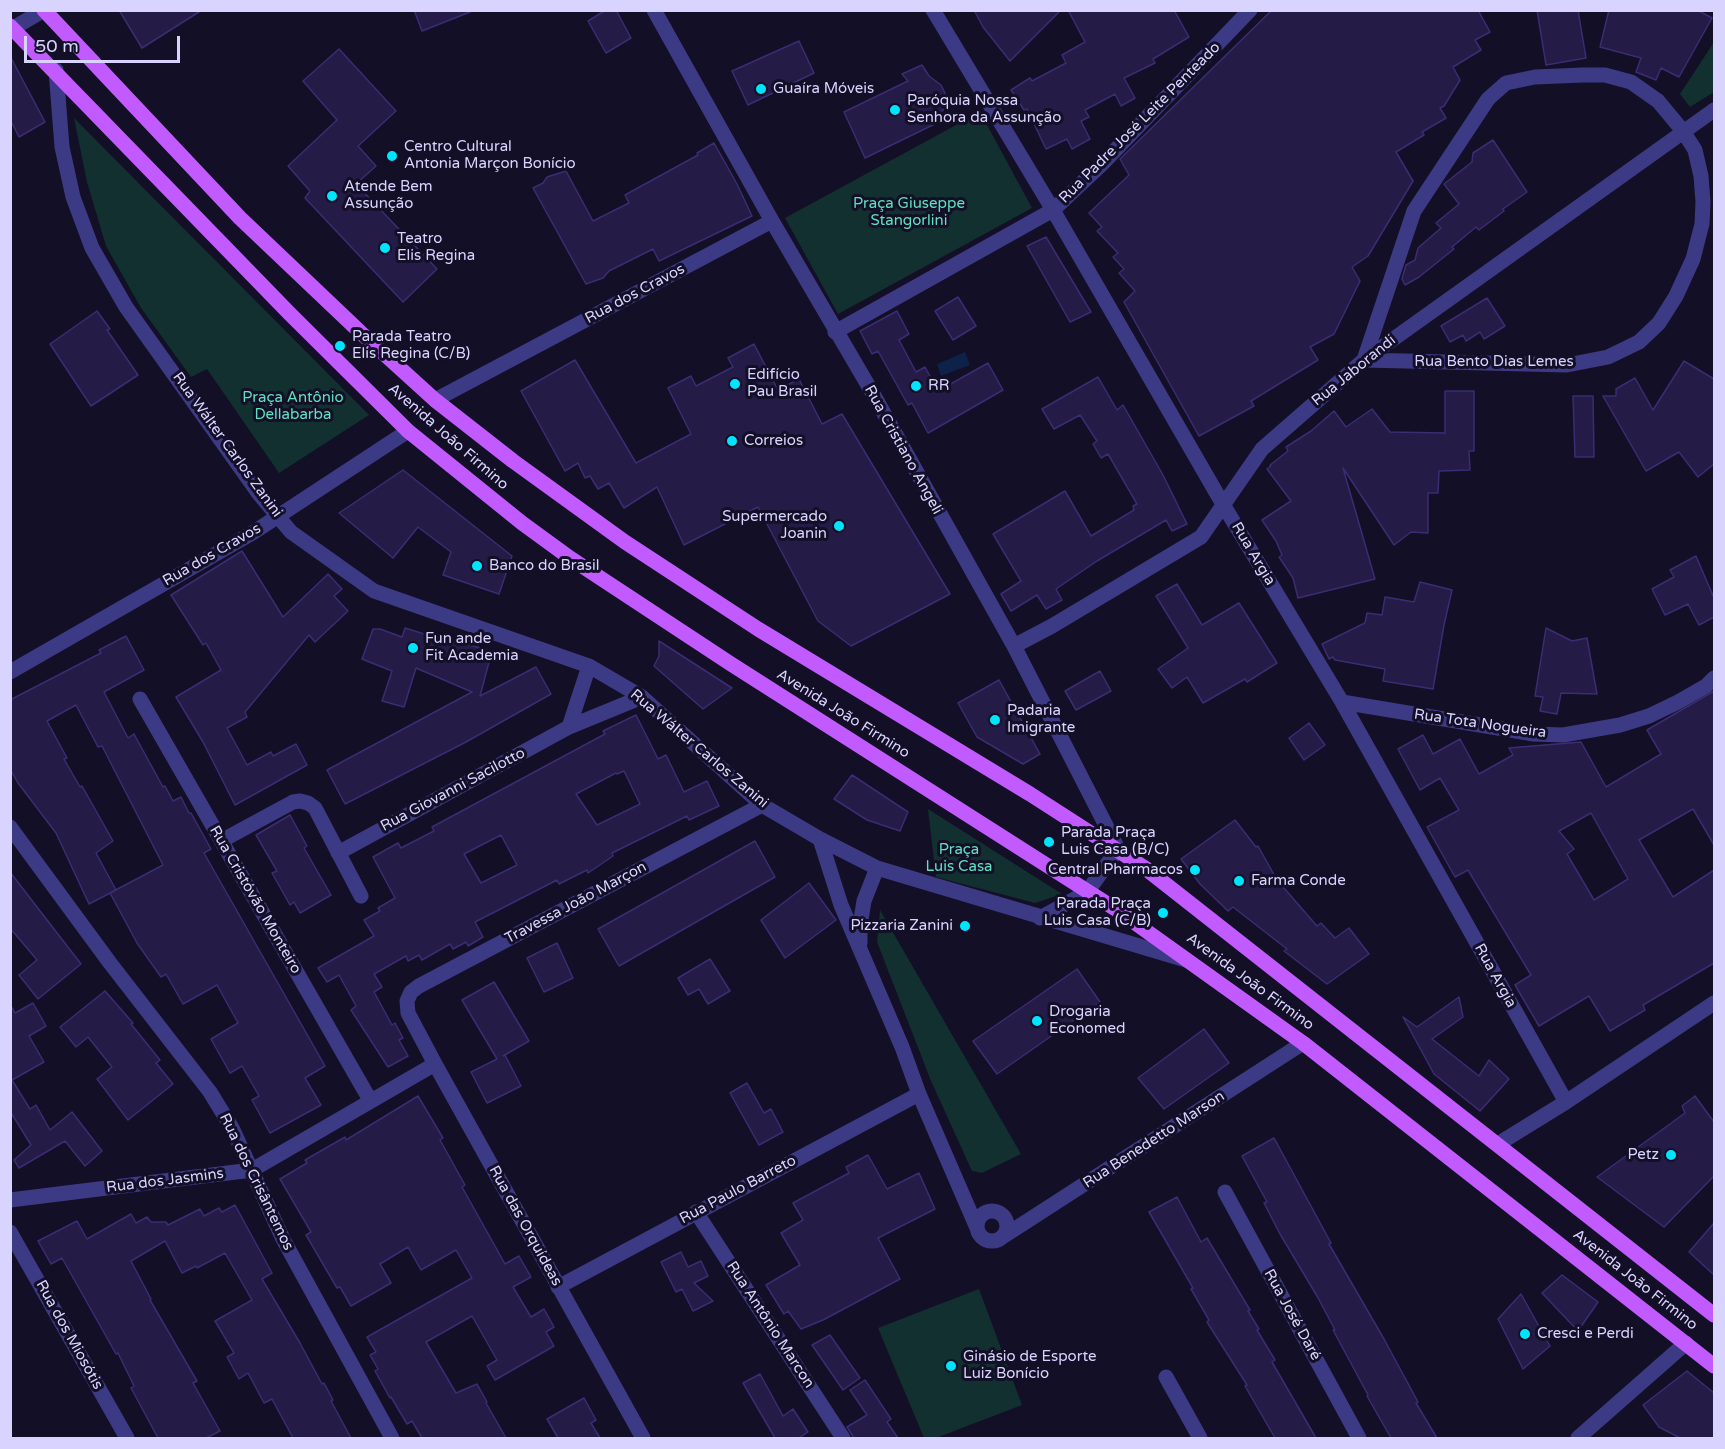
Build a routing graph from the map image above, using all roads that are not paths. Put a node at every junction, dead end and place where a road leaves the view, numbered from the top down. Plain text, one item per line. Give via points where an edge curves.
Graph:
1 (44, 10) edge
2 (654, 10) edge
3 (933, 10) edge
4 (1250, 10) edge
5 (11, 28) edge
6 (56, 70) junction
7 (1714, 110) edge
8 (1683, 131) junction
9 (1053, 210) junction
10 (772, 221) junction
11 (835, 332) junction
12 (1364, 360) junction
13 (435, 400) junction
14 (408, 431) junction
15 (1224, 506) junction
16 (278, 516) junction
17 (1014, 646) junction
18 (589, 666) junction
19 (10, 672) edge
20 (1714, 678) edge
21 (642, 697) junction
22 (140, 699) dead end
23 (1342, 702) junction
24 (569, 727) junction
25 (762, 805) junction
26 (10, 827) edge
27 (820, 839) junction
28 (221, 841) junction
29 (1118, 849) junction
30 (338, 853) junction
31 (877, 868) junction
32 (1087, 892) junction
33 (361, 896) dead end
34 (1040, 918) junction
35 (860, 949) junction
36 (1189, 961) junction
37 (1714, 1003) edge
38 (408, 1013) joint
39 (1303, 1043) junction
40 (435, 1064) junction
41 (919, 1094) junction
42 (370, 1100) junction
43 (1566, 1102) junction
44 (1498, 1144) junction
45 (252, 1170) junction
46 (1225, 1192) dead end
47 (10, 1200) edge
48 (696, 1212) junction
49 (977, 1228) junction
50 (10, 1232) edge
51 (1004, 1236) junction
52 (558, 1287) junction
53 (1714, 1315) edge
54 (1686, 1343) junction
55 (1714, 1366) edge
56 (1166, 1377) dead end
57 (127, 1438) edge
58 (392, 1438) edge
59 (643, 1438) edge
60 (843, 1438) edge
61 (1200, 1438) edge
62 (1359, 1438) edge
63 (1578, 1438) edge

1 - 5 street
1 - 13 main road, Avenida João Firmino via 240,218
2 - 10 street, Rua Cristiano Angeli
3 - 9 street, Rua Argia
4 - 9 street, Rua Padre José Leite Penteado
5 - 6 main road, Avenida João Firmino
6 - 14 main road, Avenida João Firmino
6 - 16 street, Rua Wálter Carlos Zanini via 62,147 73,197 92,248 126,307
7 - 8 street, Rua Jaborandi
8 - 12 street, Rua Jaborandi
8 - 12 street, Rua Bento Dias Lemes via 1695,150 1701,176 1702,224 1693,259 1676,296 1659,323 1640,342 1608,357 1567,365
8 - 12 street, Rua Bento Dias Lemes via 1658,101 1631,82 1605,75 1583,75 1506,83 1475,117 1414,211
9 - 11 street, Rua Padre José Leite Penteado
9 - 15 street, Rua Argia
10 - 11 street, Rua Cristiano Angeli
10 - 13 street, Rua dos Cravos
11 - 17 street, Rua Cristiano Angeli
12 - 15 street, Rua Jaborandi via 1262,449
13 - 29 main road, Avenida João Firmino via 625,542 758,629
14 - 16 street, Rua dos Cravos
14 - 32 main road, Avenida João Firmino via 570,558
15 - 17 street, Rua Jaborandi via 1201,537
15 - 23 street, Rua Argia
16 - 18 street, Rua Wálter Carlos Zanini via 291,532 374,591
16 - 19 street, Rua dos Cravos
17 - 29 street, Rua Cristiano Angeli
18 - 21 street, Rua Wálter Carlos Zanini
18 - 24 street
20 - 23 street, Rua Tota Nogueira via 1649,716 1563,735 1534,734
21 - 24 street, Rua Giovanni Sacilotto
21 - 25 street, Rua Wálter Carlos Zanini
22 - 28 street, Rua Cristóvão Monteiro
23 - 43 street, Rua Argia
24 - 30 street, Rua Giovanni Sacilotto
25 - 27 street, Rua Wálter Carlos Zanini
25 - 38 street, Travessa João Marçon via 419,986 407,1001
26 - 45 street, Rua dos Crisântemos via 210,1092
27 - 31 street, Rua Wálter Carlos Zanini
27 - 35 street
28 - 30 street via 300,801 315,808
28 - 42 street, Rua Cristóvão Monteiro
29 - 32 street
29 - 44 main road, Avenida João Firmino
30 - 33 street
31 - 34 street, Rua Wálter Carlos Zanini
31 - 35 street via 864,901
32 - 34 street
32 - 36 main road, Avenida João Firmino
34 - 36 street, Rua Wálter Carlos Zanini
35 - 41 street
36 - 39 main road, Avenida João Firmino
37 - 43 street
38 - 40 street, Rua das Orquídeas
39 - 51 street, Rua Benedetto Marson
39 - 54 main road, Avenida João Firmino
40 - 42 street, Rua dos Jasmins
40 - 52 street, Rua das Orquídeas
41 - 48 street, Rua Paulo Barreto
41 - 49 street
42 - 45 street, Rua dos Jasmins
43 - 44 street
44 - 53 main road, Avenida João Firmino
45 - 47 street, Rua dos Jasmins
45 - 58 street, Rua dos Crisântemos via 283,1239
46 - 62 street, Rua José Daré
48 - 52 street, Rua Paulo Barreto
48 - 60 street, Rua Antônio Marcon
49 - 51 street via 985,1240 995,1241
49 - 51 street via 982,1215 996,1212 1007,1221
50 - 57 street, Rua dos Miosótis
52 - 59 street, Rua das Orquídeas
54 - 55 main road, Avenida João Firmino
54 - 63 street
56 - 61 street

